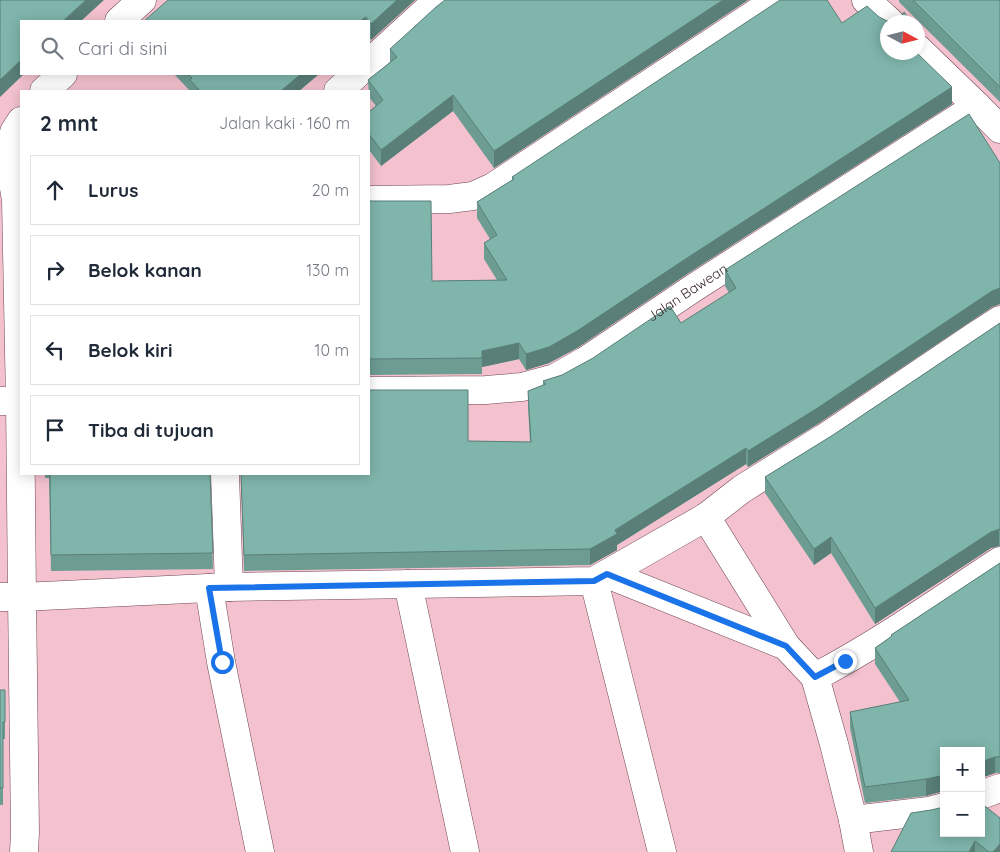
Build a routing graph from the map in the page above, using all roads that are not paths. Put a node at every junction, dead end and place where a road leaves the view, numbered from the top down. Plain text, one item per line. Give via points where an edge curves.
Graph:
1 (142, 0) edge
2 (440, 0) edge
3 (776, 0) edge
4 (866, 0) edge
5 (882, 15) edge
6 (120, 20) edge
7 (925, 56) edge
8 (370, 62) edge
9 (62, 75) edge
10 (356, 75) edge
11 (45, 90) edge
12 (339, 90) edge
13 (977, 106) junction
14 (20, 123) edge
15 (1000, 130) edge
16 (12, 200) edge
17 (370, 200) edge
18 (1000, 320) edge
19 (370, 391) edge
20 (10, 401) edge
21 (225, 475) edge
22 (706, 517) junction
23 (1000, 561) edge
24 (600, 577) junction
25 (408, 584) junction
26 (219, 588) junction
27 (11, 597) edge
28 (786, 646) junction
29 (815, 677) junction
30 (1000, 788) edge
31 (985, 794) edge
32 (940, 808) edge
33 (853, 820) junction
34 (24, 852) edge
35 (260, 852) edge
36 (465, 852) edge
37 (662, 852) edge
38 (859, 852) edge

1 - 6 street
2 - 8 street
3 - 17 street via 493,187 473,196 449,199
4 - 5 street
7 - 13 street
9 - 11 street
10 - 12 street
13 - 15 street
13 - 19 street, Jalan Bawean via 555,378 522,388
14 - 16 street via 14,132 10,164
16 - 20 street
18 - 22 street via 742,489
20 - 27 street
21 - 26 street
22 - 24 street
22 - 28 street
23 - 29 street
24 - 25 street
24 - 28 street
24 - 37 street
25 - 26 street
25 - 36 street
26 - 27 street
26 - 35 street via 223,671
27 - 34 street
28 - 29 street
29 - 33 street
30 - 31 street
32 - 33 street
33 - 38 street

